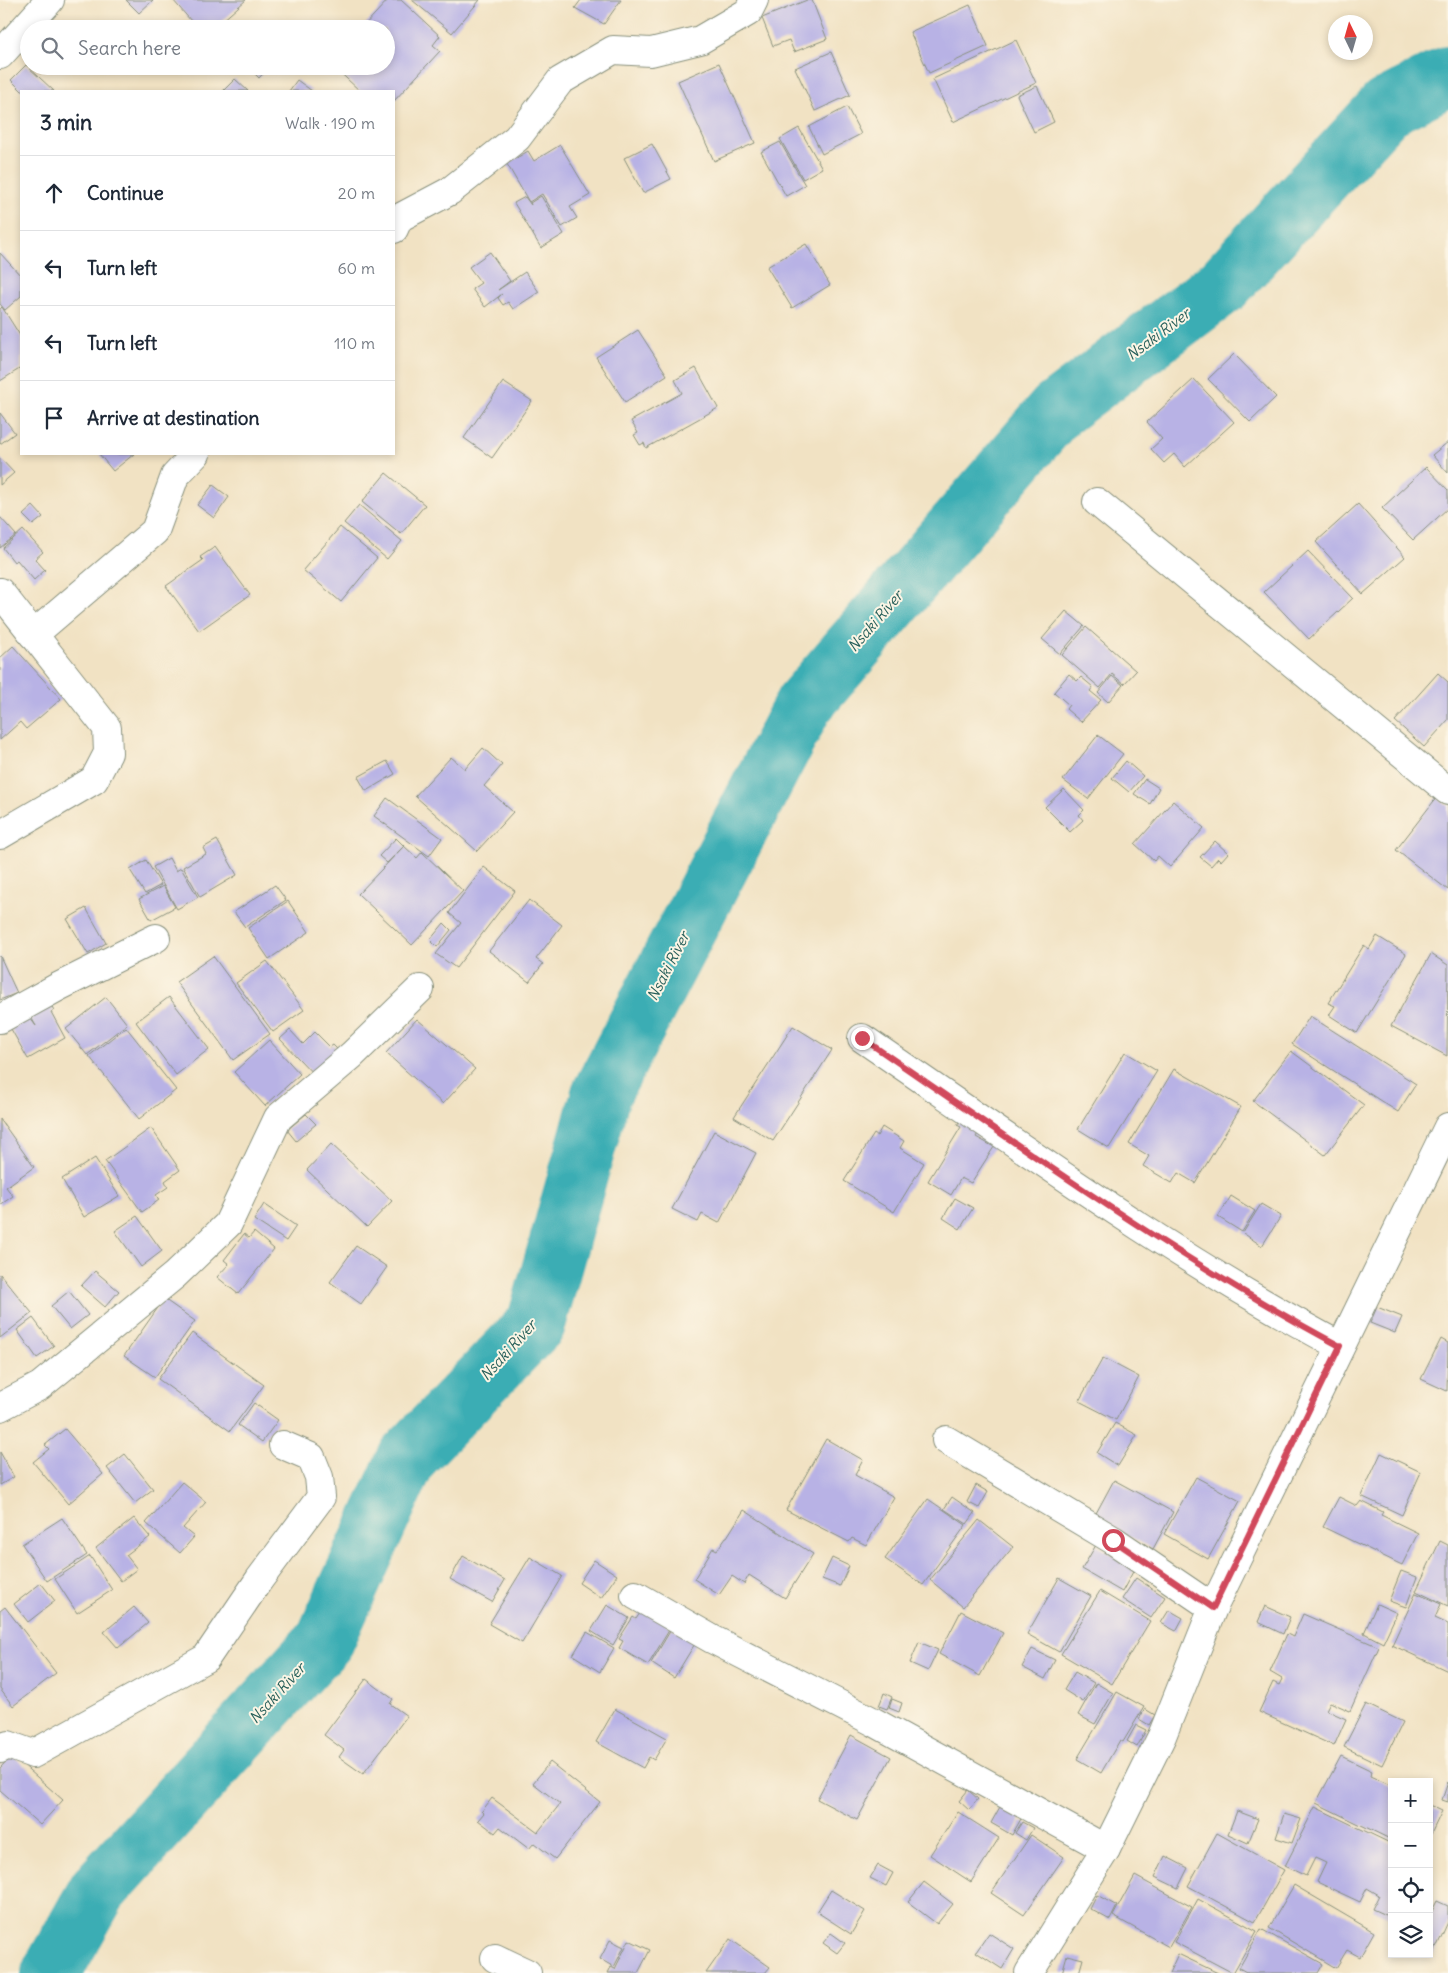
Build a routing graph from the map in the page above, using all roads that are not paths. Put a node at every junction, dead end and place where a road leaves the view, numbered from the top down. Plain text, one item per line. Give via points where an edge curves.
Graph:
1 (50, 0) edge
2 (754, 0) edge
3 (32, 20) edge
4 (20, 33) edge
5 (0, 55) edge
6 (395, 228) edge
7 (195, 455) edge
8 (1097, 502) dead end
9 (0, 592) edge
10 (34, 635) junction
11 (1448, 791) edge
12 (0, 835) edge
13 (156, 938) dead end
14 (420, 989) dead end
15 (0, 1019) edge
16 (862, 1038) dead end
17 (1448, 1127) edge
18 (1340, 1346) junction
19 (0, 1407) edge
20 (946, 1440) dead end
21 (283, 1445) dead end
22 (635, 1595) dead end
23 (1213, 1608) junction
24 (0, 1749) edge
25 (1106, 1849) junction
26 (495, 1958) dead end
27 (527, 1973) edge
28 (1028, 1973) edge

1 - 3 street
2 - 6 street via 748,12 700,40 651,52 613,50 560,81 517,138 450,191 399,218
4 - 5 street
7 - 10 street via 175,476 155,531
8 - 11 street
9 - 10 street
10 - 12 street via 107,728 108,753 94,780
13 - 15 street
14 - 19 street via 352,1055 278,1118 228,1224 175,1275 40,1386
16 - 18 street via 1142,1230
17 - 18 street
18 - 23 street
20 - 23 street via 1113,1540
21 - 24 street via 311,1458 319,1477 320,1496 206,1658 33,1754 8,1744
22 - 25 street
23 - 25 street via 1162,1736
25 - 28 street
26 - 27 street

